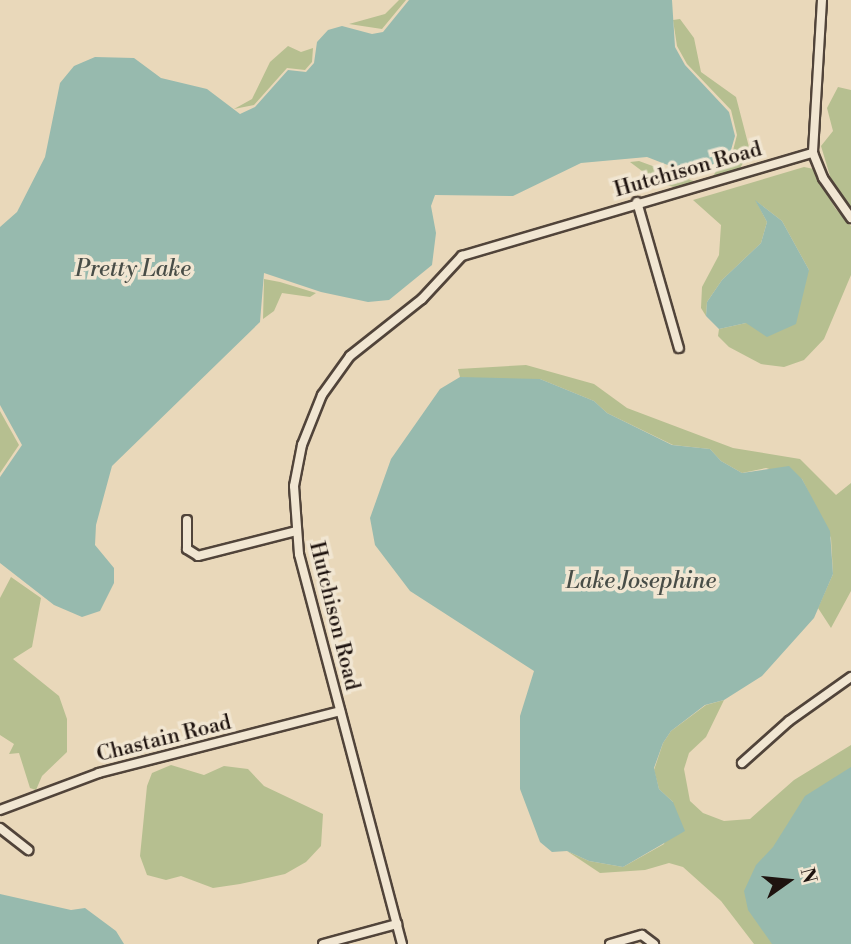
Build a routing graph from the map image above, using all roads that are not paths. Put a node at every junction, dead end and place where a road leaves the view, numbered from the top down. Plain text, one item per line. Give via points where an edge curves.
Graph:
1 (822, 0) edge
2 (813, 153) junction
3 (637, 202) junction
4 (851, 218) edge
5 (679, 348) dead end
6 (187, 520) dead end
7 (296, 531) junction
8 (851, 677) edge
9 (340, 711) junction
10 (743, 763) dead end
11 (0, 810) edge
12 (0, 828) edge
13 (28, 850) dead end
14 (397, 924) junction
15 (323, 944) edge
16 (402, 944) edge
17 (610, 944) edge
18 (654, 944) edge

1 - 2 street
2 - 3 street, Hutchison Road
2 - 4 street via 823,178
3 - 5 street
3 - 7 street, Hutchison Road via 462,256 422,299 350,356 322,395 302,446 294,486
6 - 7 street via 187,549 198,556
7 - 9 street, Hutchison Road
8 - 10 street via 789,721
9 - 11 street, Chastain Road via 99,773
9 - 14 street, Hutchison Road
12 - 13 street
14 - 15 street
14 - 16 street, Hutchison Road
17 - 18 street via 642,935

